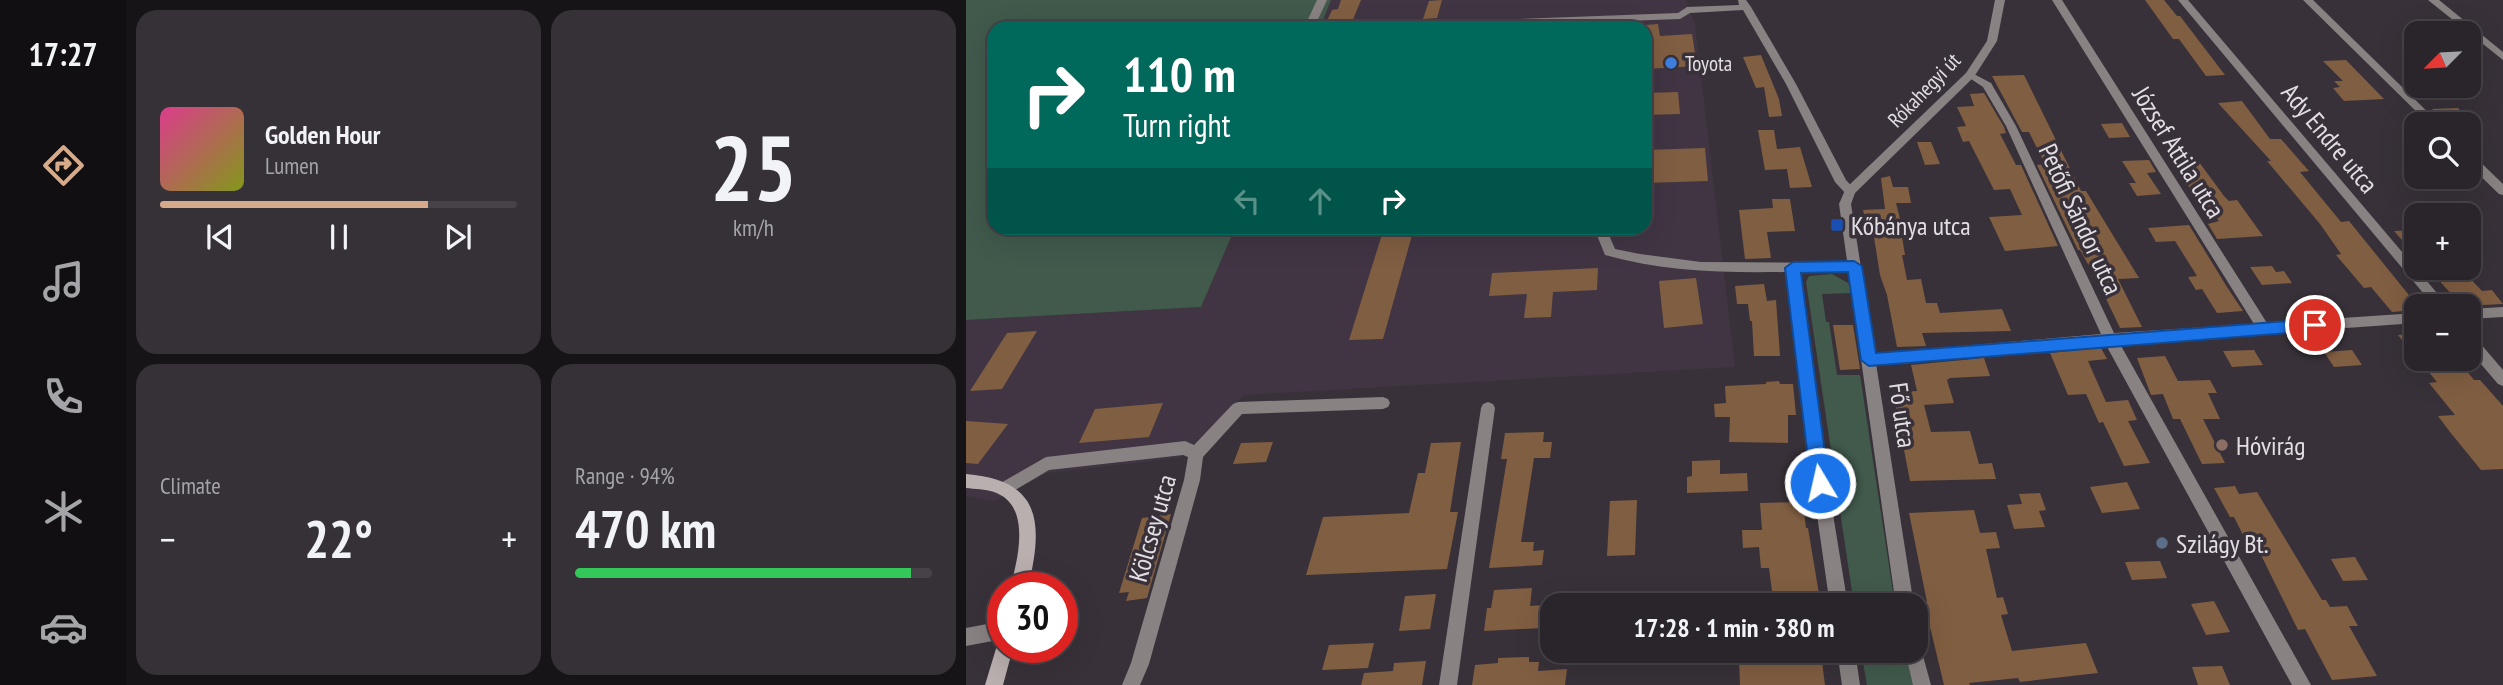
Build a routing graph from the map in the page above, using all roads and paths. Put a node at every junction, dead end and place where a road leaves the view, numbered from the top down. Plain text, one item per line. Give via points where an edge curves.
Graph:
1 (1322, 0) edge
2 (2000, 0) edge
3 (2057, 0) edge
4 (2183, 0) edge
5 (2308, 0) edge
6 (2434, 0) edge
7 (1744, 3) edge
8 (1312, 21) edge
9 (1545, 21) edge
10 (2503, 57) edge
11 (1970, 75) junction
12 (2423, 112) edge
13 (2481, 170) edge
14 (1850, 191) junction
15 (2503, 191) edge
16 (1603, 235) edge
17 (1854, 266) junction
18 (1793, 268) junction
19 (2431, 294) edge
20 (2503, 312) edge
21 (2481, 313) edge
22 (2404, 319) edge
23 (2264, 329) junction
24 (2109, 339) junction
25 (2481, 354) edge
26 (1869, 360) junction
27 (2503, 380) edge
28 (1383, 403) dead end
29 (1488, 408) dead end
30 (1196, 454) junction
31 (966, 481) edge
32 (1005, 489) junction
33 (1023, 572) edge
34 (1837, 593) edge
35 (1903, 593) edge
36 (987, 633) edge
37 (966, 637) edge
38 (1000, 663) edge
39 (1848, 663) edge
40 (1917, 663) edge
41 (994, 685) edge
42 (1131, 685) edge
43 (1448, 685) edge
44 (1852, 685) edge
45 (1922, 685) edge
46 (2302, 685) edge

1 - 8 street
2 - 11 street, Rókahegyi út via 1992,41
3 - 23 street, József Attila utca
4 - 19 street, Ady Endre utca
5 - 12 street
6 - 10 street
7 - 9 street via 1687,10 1680,16
7 - 14 street
11 - 14 street, Rókahegyi út
11 - 24 street, Petőfi Sándor utca via 1987,85 2011,126
13 - 15 street
14 - 17 street, Fő utca via 1844,204
16 - 18 street via 1610,252 1639,260 1724,269
17 - 18 street
17 - 26 street, Fő utca
18 - 34 street
20 - 21 street
22 - 23 street
23 - 24 street
24 - 26 street
24 - 46 street, Petőfi Sándor utca
25 - 27 street
26 - 35 street, Fő utca
28 - 30 street via 1238,408
29 - 43 street
30 - 32 street, Kölcsey utca via 1185,448 1046,464
30 - 42 street, Kölcsey utca
31 - 32 main road
32 - 33 main road via 1021,504 1027,522
36 - 37 street
38 - 41 main road
39 - 44 street
40 - 45 street

